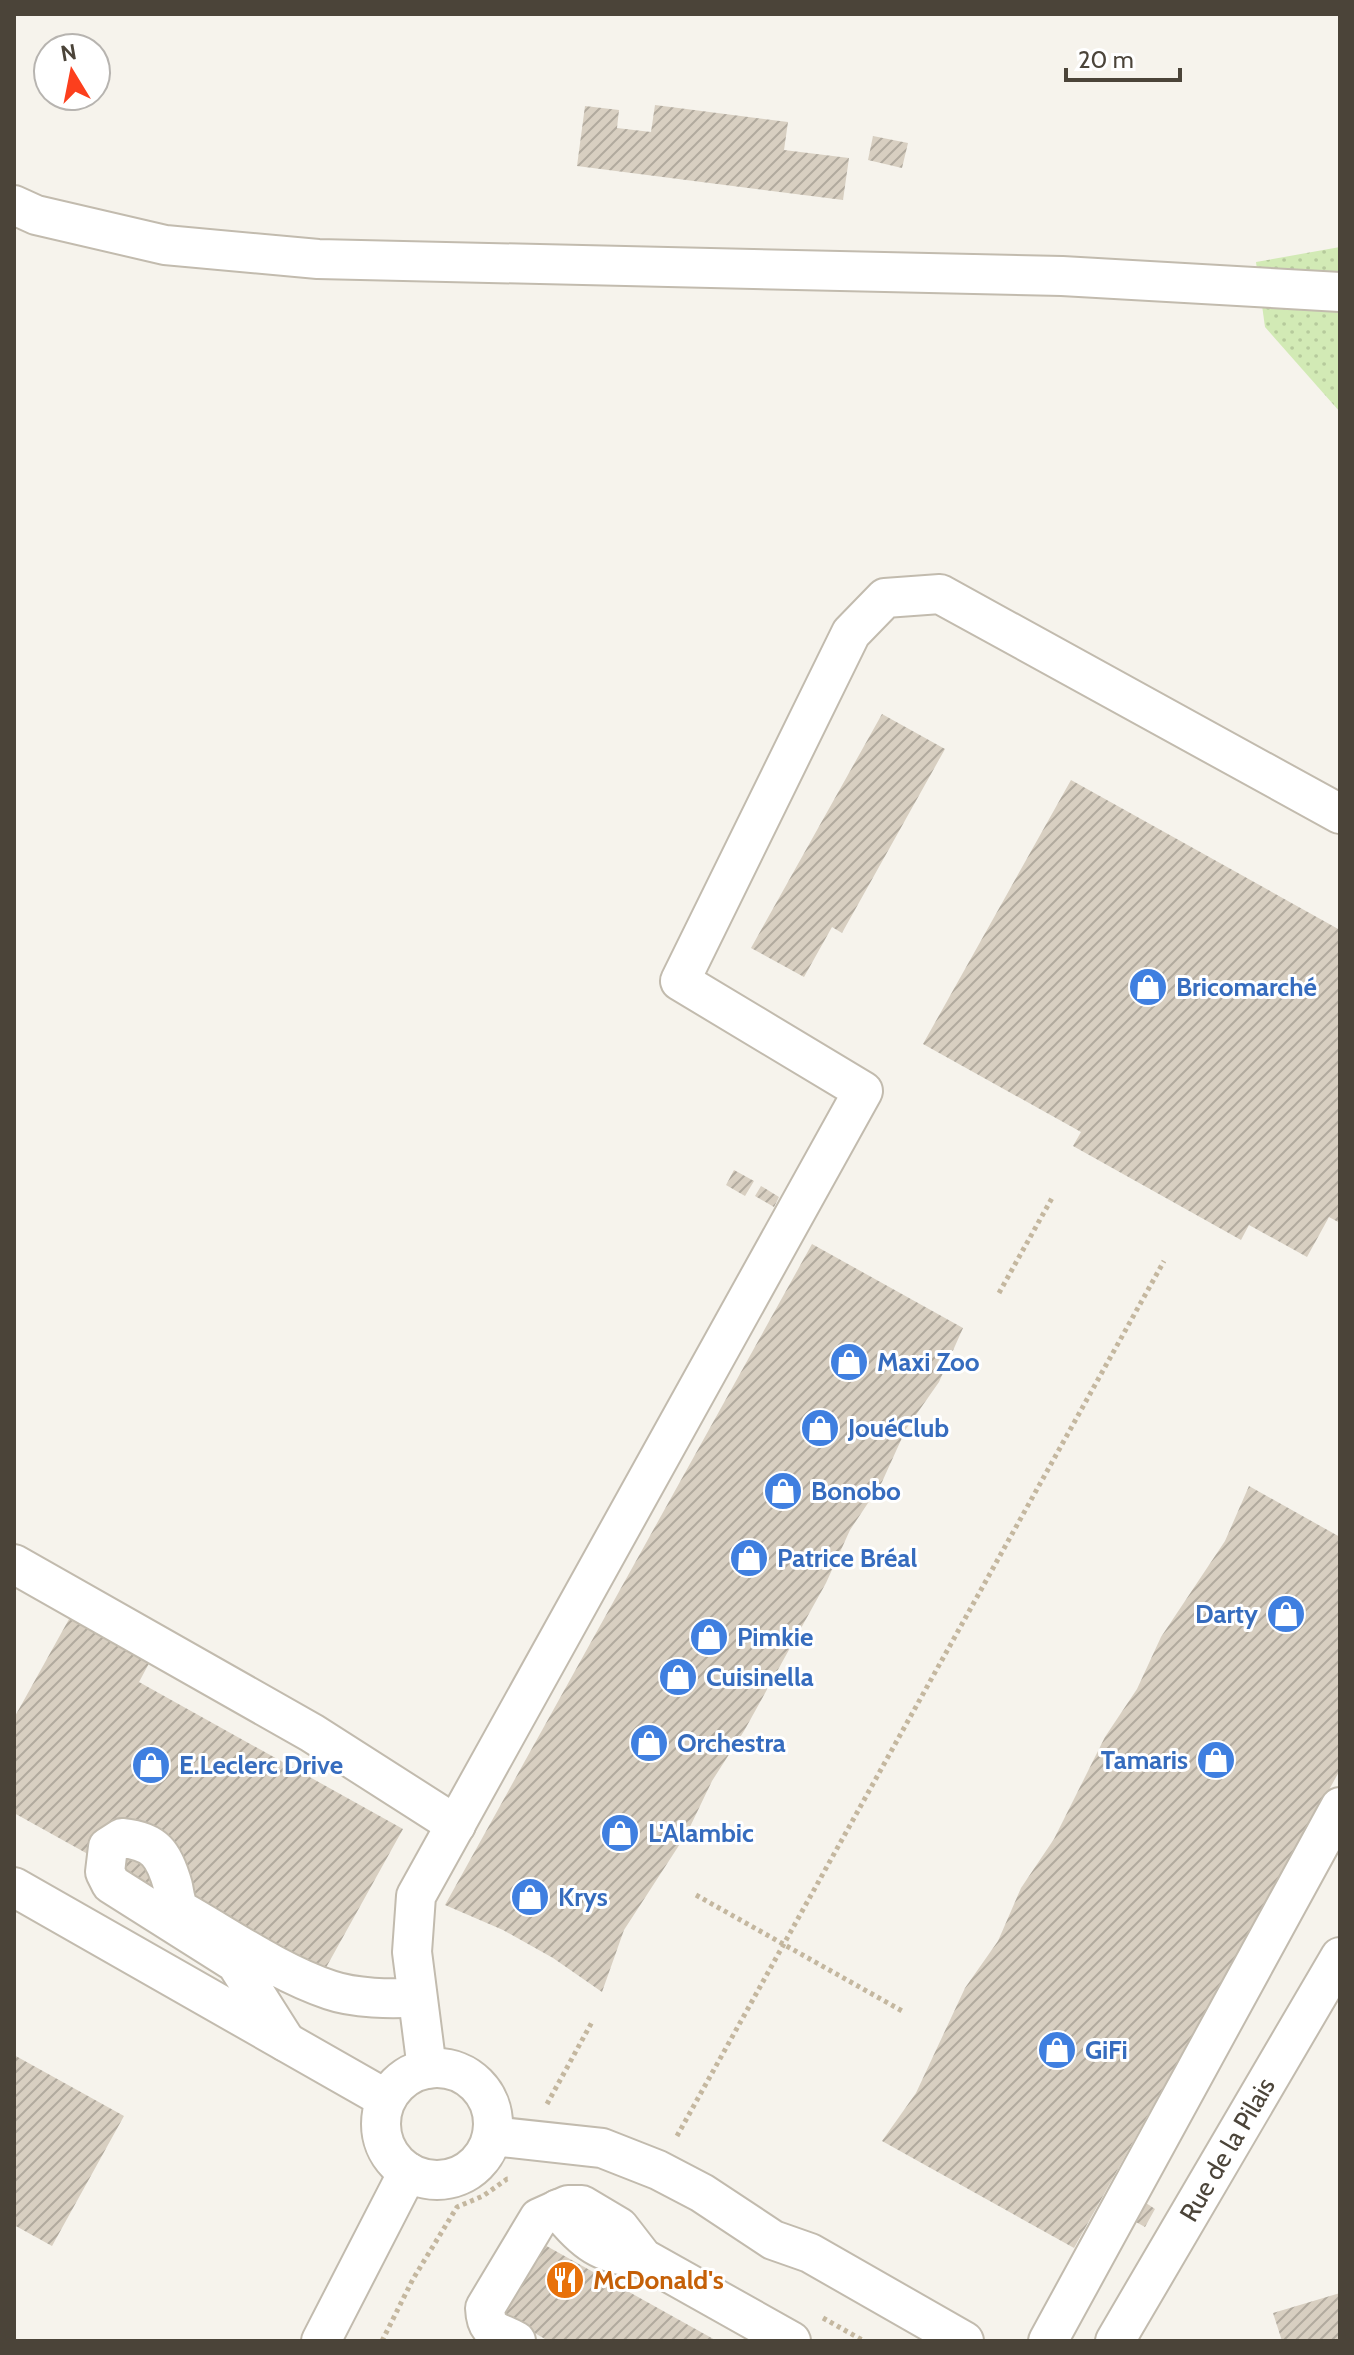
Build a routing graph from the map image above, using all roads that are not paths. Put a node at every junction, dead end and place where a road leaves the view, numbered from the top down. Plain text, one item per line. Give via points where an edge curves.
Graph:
1 (14, 205) edge
2 (1340, 292) edge
3 (1340, 814) edge
4 (14, 1564) edge
5 (1340, 1807) edge
6 (456, 1825) junction
7 (14, 1887) edge
8 (1340, 1957) edge
9 (417, 1997) junction
10 (286, 2042) junction
11 (427, 2069) junction
12 (386, 2099) junction
13 (492, 2136) junction
14 (408, 2172) junction
15 (321, 2341) edge
16 (516, 2341) edge
17 (791, 2341) edge
18 (964, 2341) edge
19 (1048, 2341) edge
20 (1115, 2341) edge

1 - 2 street via 36,215 165,245 318,259 1062,276
3 - 6 street via 940,594 885,598 851,633 680,981 863,1091
4 - 6 street via 312,1733
5 - 19 street
6 - 9 street via 416,1896 412,1952
7 - 10 street
8 - 20 street, Rue de la Pilais
9 - 10 street via 332,1991 297,1976 180,1910 162,1856 142,1840 122,1838 108,1847 105,1872 111,1884 236,1963
9 - 11 street
10 - 12 street
11 - 12 street via 396,2085
11 - 13 street via 442,2068 472,2081 490,2106
12 - 14 street via 381,2132 391,2155
13 - 14 street via 485,2153 459,2176 425,2179
13 - 18 street via 602,2148 658,2170 773,2240 810,2253
14 - 15 street
16 - 17 street via 495,2333 485,2322 485,2308 539,2218 568,2205 582,2205 619,2227 643,2258

